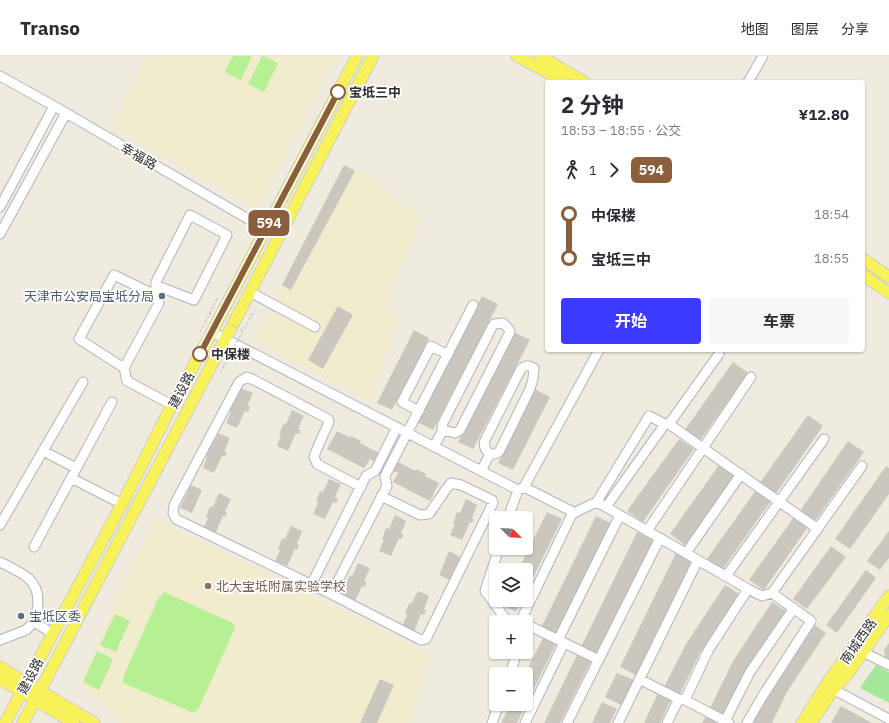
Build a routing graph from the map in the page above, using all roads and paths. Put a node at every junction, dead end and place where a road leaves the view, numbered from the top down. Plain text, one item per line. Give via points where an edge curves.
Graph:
1 (356, 56) edge
2 (373, 56) edge
3 (517, 56) edge
4 (540, 56) edge
5 (762, 56) edge
6 (0, 76) edge
7 (560, 80) edge
8 (581, 80) edge
9 (749, 80) edge
10 (54, 106) junction
11 (66, 113) junction
12 (0, 207) edge
13 (265, 229) junction
14 (0, 234) edge
15 (278, 236) junction
16 (865, 260) edge
17 (865, 276) edge
18 (889, 277) edge
19 (156, 290) junction
20 (250, 292) junction
21 (889, 293) edge
22 (218, 297) dead end
23 (473, 305) dead end
24 (254, 311) dead end
25 (209, 313) junction
26 (315, 327) dead end
27 (200, 332) dead end
28 (212, 332) junction
29 (243, 332) junction
30 (224, 338) junction
31 (598, 352) edge
32 (719, 354) dead end
33 (448, 355) junction
34 (124, 368) junction
35 (220, 373) dead end
36 (751, 377) dead end
37 (83, 382) dead end
38 (112, 402) dead end
39 (172, 405) junction
40 (419, 411) junction
41 (667, 424) junction
42 (397, 427) junction
43 (444, 430) junction
44 (408, 433) junction
45 (824, 438) dead end
46 (434, 446) junction
47 (703, 448) junction
48 (43, 451) junction
49 (490, 454) junction
50 (862, 466) dead end
51 (76, 468) junction
52 (481, 470) junction
53 (375, 471) junction
54 (741, 474) junction
55 (386, 476) junction
56 (71, 478) junction
57 (361, 487) junction
58 (521, 488) junction
59 (381, 496) junction
60 (780, 502) junction
61 (122, 504) junction
62 (596, 504) junction
63 (606, 507) junction
64 (511, 511) edge
65 (572, 514) junction
66 (620, 515) junction
67 (0, 525) edge
68 (818, 529) junction
69 (647, 531) junction
70 (660, 538) junction
71 (34, 547) dead end
72 (686, 553) junction
73 (497, 555) edge
74 (698, 560) junction
75 (0, 562) edge
76 (726, 576) junction
77 (311, 585) junction
78 (748, 589) junction
79 (772, 593) junction
80 (331, 594) junction
81 (889, 596) edge
82 (794, 608) junction
83 (503, 615) edge
84 (889, 615) edge
85 (34, 622) junction
86 (52, 633) junction
87 (0, 640) edge
88 (561, 642) junction
89 (863, 652) junction
90 (599, 660) junction
91 (889, 665) edge
92 (0, 667) edge
93 (0, 679) edge
94 (639, 679) junction
95 (24, 687) junction
96 (830, 687) junction
97 (37, 695) junction
98 (682, 700) junction
99 (496, 711) edge
100 (889, 720) edge
101 (726, 722) edge
102 (5, 723) edge
103 (23, 723) edge
104 (74, 723) edge
105 (94, 723) edge
106 (492, 723) edge
107 (525, 723) edge
108 (567, 723) edge
109 (618, 723) edge
110 (667, 723) edge
111 (747, 723) edge
112 (802, 723) edge
113 (811, 723) edge

1 - 13 main road, 建设路
2 - 15 main road, 建设路
3 - 7 main road
4 - 8 main road
5 - 9 street
6 - 10 street, 幸福路
10 - 11 street, 幸福路
10 - 12 street
11 - 13 street, 幸福路
11 - 14 street
13 - 15 street, 幸福路
13 - 28 main road, 建设路
15 - 20 main road, 建设路
16 - 18 main road
17 - 21 main road
19 - 19 street via 160,287 194,300 227,235 190,215 156,282
19 - 34 street via 158,303
19 - 34 street via 151,293 114,275 79,339
20 - 26 street
20 - 30 main road, 建设路
22 - 25 path
23 - 33 street
24 - 29 path, bridge
25 - 27 path
25 - 29 path, bridge
28 - 30 street
28 - 39 main road, 建设路
29 - 35 path, bridge
30 - 42 street
30 - 97 main road, 建设路
31 - 58 street
32 - 41 street
33 - 40 street
33 - 40 street via 431,346 402,402
34 - 39 street via 127,381
36 - 47 street
37 - 48 street
38 - 51 street
39 - 61 main road, 建设路
40 - 44 street
41 - 47 street
41 - 62 street via 649,416
41 - 63 street
42 - 44 street
42 - 53 street
43 - 43 street via 455,433 460,430 510,332 503,323 494,324 491,328 443,423
43 - 46 street
44 - 46 street
44 - 55 street
45 - 60 street
46 - 52 street
47 - 54 street
47 - 69 street
48 - 51 street
48 - 67 street
49 - 49 street via 498,452 530,389 534,368 529,365 521,369 485,440 484,448
49 - 52 street
50 - 68 street
51 - 56 street
52 - 58 street
53 - 55 street
53 - 57 street via 366,476
54 - 60 street
54 - 72 street
55 - 59 street via 386,486
56 - 61 street
56 - 71 street
57 - 77 street
57 - 77 street via 317,464 314,457 329,422 328,418 254,380 247,378 239,382 174,505 173,513 176,519
58 - 64 street
58 - 65 street via 573,512
59 - 80 street
59 - 80 street via 420,515 428,514 451,483 492,500 494,504 426,639 421,640
60 - 68 street
60 - 76 street
61 - 86 main road, 建设路
62 - 63 street
62 - 65 street
63 - 66 street
65 - 88 street via 523,616 528,625
66 - 69 street
66 - 88 street
68 - 79 street
69 - 70 street
70 - 72 street
70 - 90 street
72 - 74 street
73 - 83 street via 485,591
74 - 76 street
74 - 94 street
75 - 85 street via 28,578 34,586 38,597
76 - 78 street
77 - 80 street
78 - 79 street via 762,596
78 - 98 street via 709,649
79 - 82 street
81 - 96 main road, 南城西路
82 - 101 street via 750,672
82 - 111 street via 811,621
84 - 89 main road, 南城西路
85 - 86 street
85 - 87 street via 26,630
86 - 95 main road, 建设路
88 - 90 street
88 - 107 street
89 - 91 street
89 - 96 main road, 南城西路 via 849,672
90 - 108 street
92 - 95 main road
93 - 95 main road
94 - 98 street
94 - 109 street
95 - 97 main road
95 - 102 main road, 建设路
96 - 100 street
96 - 112 main road
96 - 113 main road
97 - 103 main road, 建设路
97 - 104 main road
97 - 105 main road
98 - 101 street
98 - 110 street
99 - 106 street

